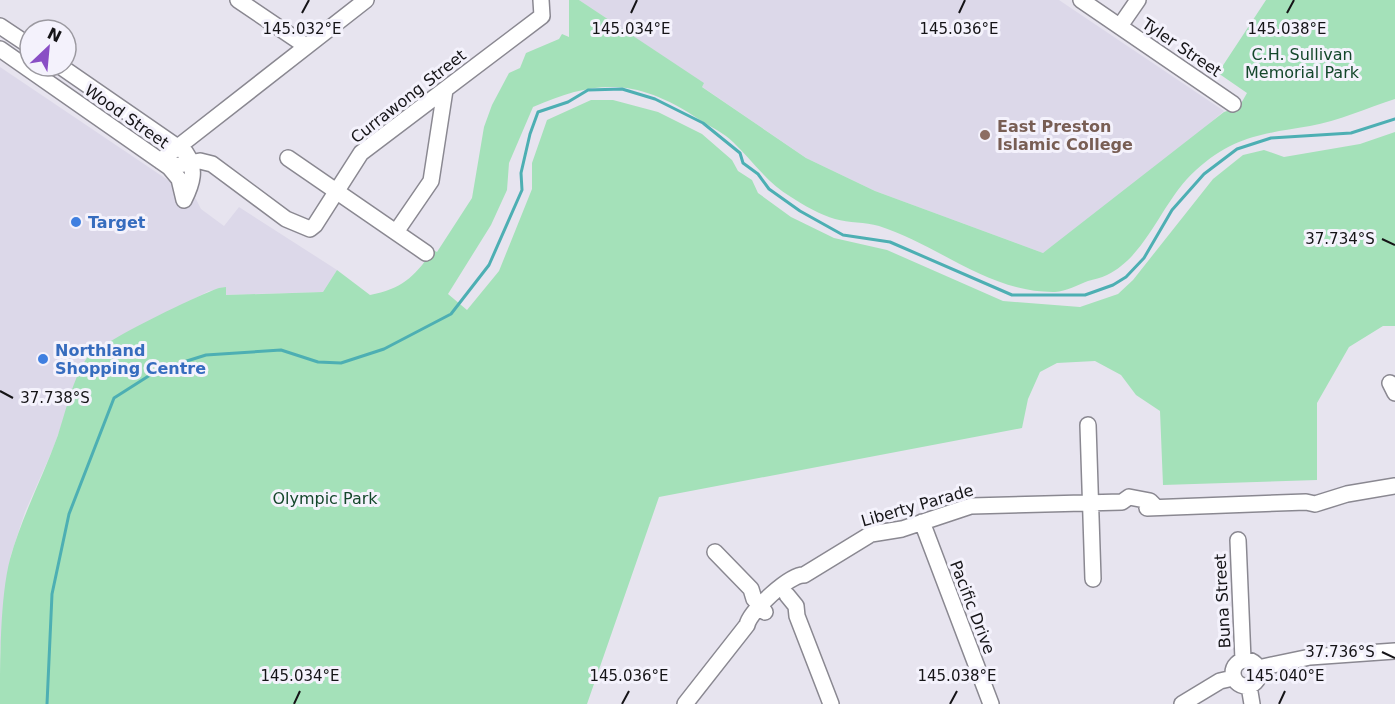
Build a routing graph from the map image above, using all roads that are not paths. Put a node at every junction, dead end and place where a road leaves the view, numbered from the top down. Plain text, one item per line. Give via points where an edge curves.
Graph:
1 (238, 0) edge
2 (366, 0) edge
3 (542, 0) edge
4 (1081, 0) edge
5 (1138, 0) edge
6 (0, 26) edge
7 (1120, 26) junction
8 (18, 38) edge
9 (306, 46) junction
10 (0, 49) edge
11 (78, 78) edge
12 (445, 90) junction
13 (1233, 104) dead end
14 (124, 109) junction
15 (122, 134) junction
16 (178, 147) junction
17 (288, 158) dead end
18 (192, 162) junction
19 (164, 164) junction
20 (337, 191) junction
21 (396, 232) junction
22 (426, 253) dead end
23 (1088, 425) dead end
24 (1395, 486) edge
25 (1091, 503) junction
26 (922, 522) junction
27 (1238, 540) dead end
28 (716, 552) dead end
29 (1093, 579) dead end
30 (773, 603) junction
31 (1395, 651) edge
32 (1243, 660) junction
33 (1258, 668) junction
34 (1233, 678) junction
35 (1249, 686) junction
36 (690, 701) edge
37 (831, 704) edge
38 (991, 704) edge
39 (1182, 704) edge
40 (1252, 704) edge

1 - 9 street
2 - 9 street
3 - 12 street, Currawong Street via 542,16
4 - 7 street, Tyler Street
5 - 7 street
6 - 8 street
7 - 13 street, Tyler Street
9 - 16 street
10 - 15 street, Wood Street
11 - 14 street, Wood Street
12 - 20 street, Currawong Street via 361,153
12 - 21 street via 431,181
14 - 15 street via 118,119
14 - 16 street, Wood Street
15 - 19 street, Wood Street
16 - 18 street, Wood Street
16 - 19 street
17 - 20 street
18 - 19 street
18 - 19 street, Wood Street via 193,179 184,200 179,179
18 - 20 street, Currawong Street via 212,164 280,214 310,229
20 - 21 street
21 - 22 street
23 - 25 street
24 - 25 street, Liberty Parade via 1347,494 1331,490 1306,502 1155,506 1129,497 1122,502
25 - 26 street, Liberty Parade via 979,505
25 - 29 street
26 - 30 street, Liberty Parade via 864,537 804,575 794,577
26 - 38 street, Pacific Drive
27 - 32 street, Buna Street
28 - 30 street via 750,590
30 - 36 street, Liberty Parade via 749,617
30 - 37 street via 796,606
31 - 33 street via 1310,657
32 - 33 street
32 - 34 street via 1233,669
33 - 35 street via 1258,679
34 - 35 street via 1238,684
34 - 39 street via 1220,681
35 - 40 street

